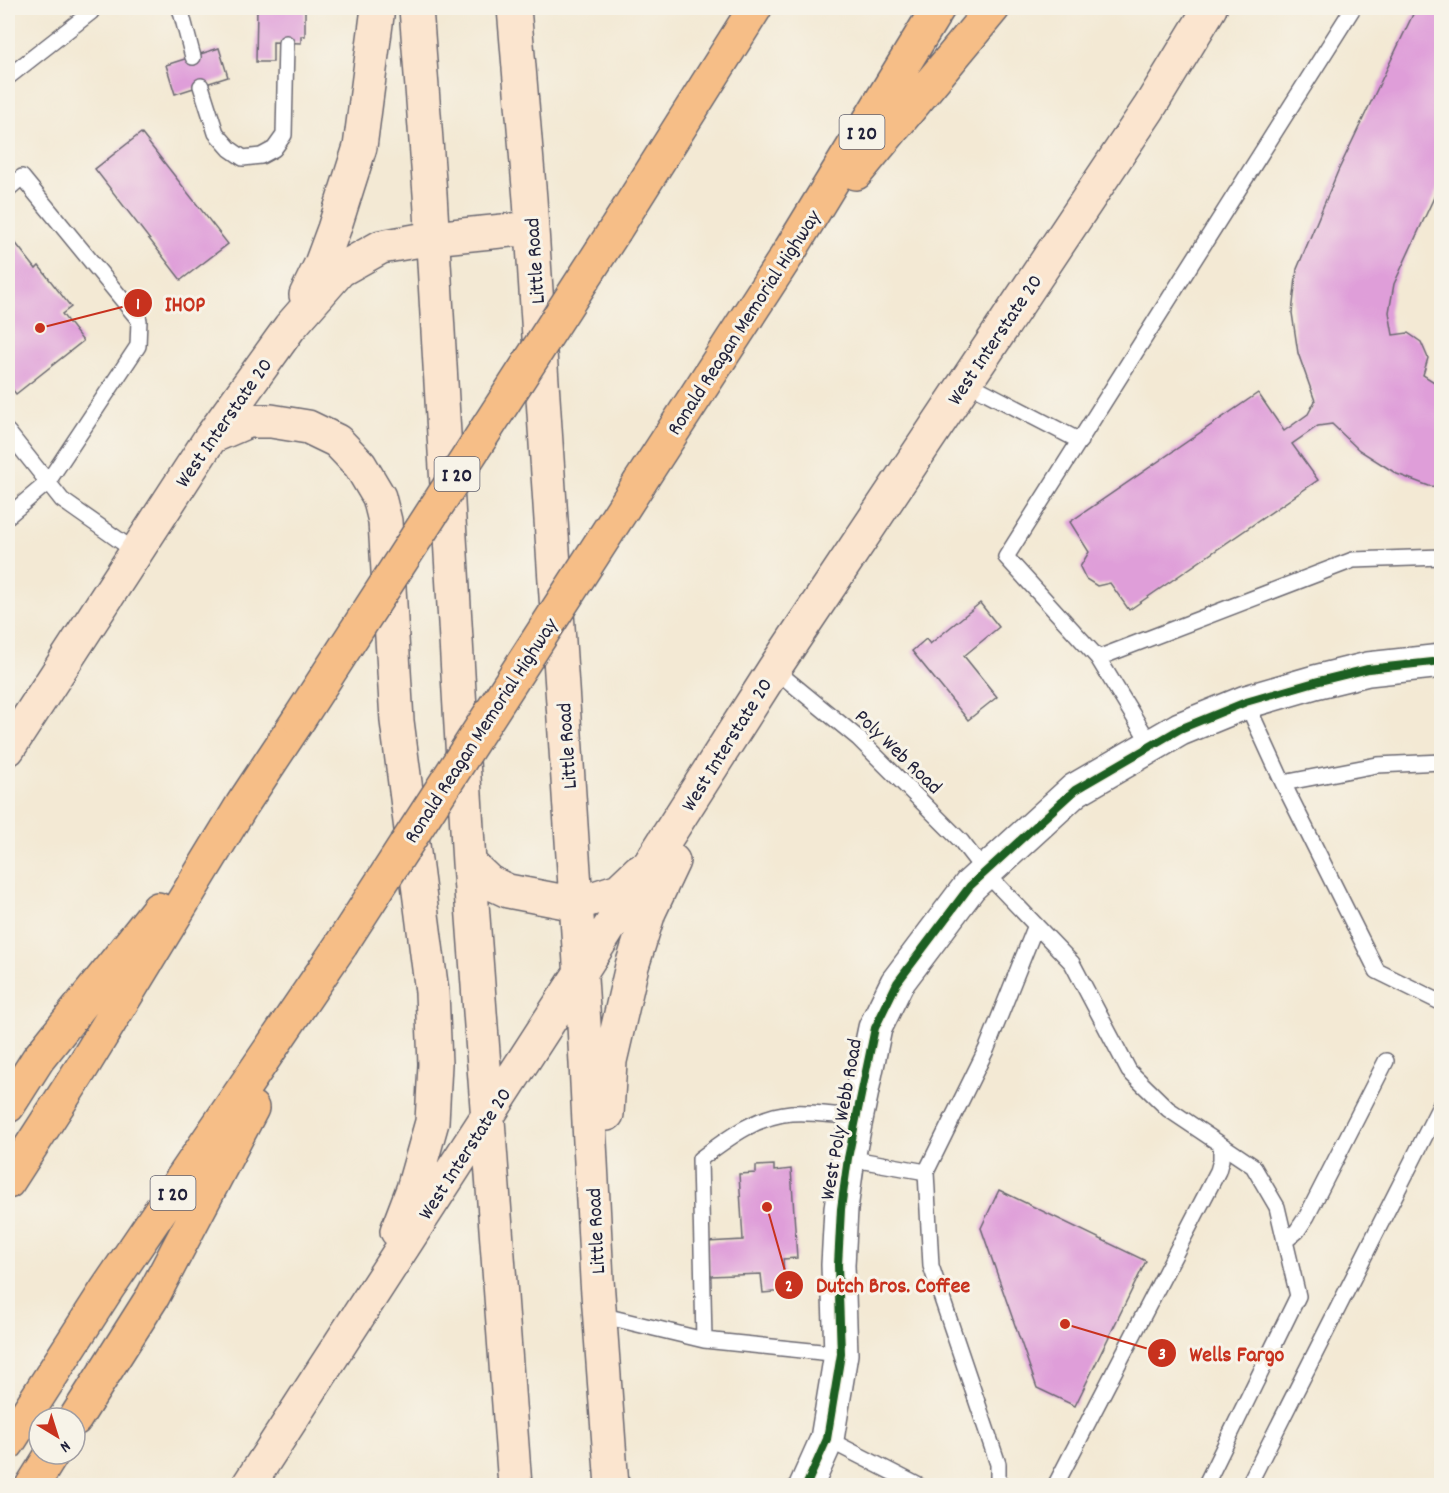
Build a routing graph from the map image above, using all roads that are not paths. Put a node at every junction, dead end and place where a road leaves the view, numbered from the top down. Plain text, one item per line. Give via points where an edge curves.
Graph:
1 (93, 8) edge
2 (180, 8) edge
3 (378, 8) edge
4 (416, 8) edge
5 (514, 8) edge
6 (755, 8) edge
7 (938, 8) edge
8 (993, 8) edge
9 (1210, 8) edge
10 (1353, 8) edge
11 (286, 43) dead end
12 (193, 57) dead end
13 (8, 77) edge
14 (201, 86) dead end
15 (8, 189) edge
16 (532, 228) junction
17 (432, 238) junction
18 (786, 257) junction
19 (290, 327) junction
20 (966, 382) junction
21 (8, 432) edge
22 (211, 437) junction
23 (1080, 441) junction
24 (47, 483) junction
25 (8, 516) edge
26 (136, 552) junction
27 (1442, 557) edge
28 (1098, 658) junction
29 (1442, 661) edge
30 (774, 669) junction
31 (1246, 702) junction
32 (736, 731) junction
33 (1151, 746) junction
34 (8, 749) edge
35 (1442, 762) edge
36 (1283, 783) junction
37 (242, 805) junction
38 (654, 858) junction
39 (469, 863) junction
40 (985, 872) junction
41 (576, 904) junction
42 (1036, 925) junction
43 (334, 956) junction
44 (581, 972) junction
45 (1442, 1003) edge
46 (1386, 1061) dead end
47 (1442, 1102) edge
48 (8, 1106) edge
49 (856, 1117) junction
50 (486, 1119) junction
51 (1221, 1145) junction
52 (848, 1158) junction
53 (926, 1172) junction
54 (8, 1182) edge
55 (1285, 1241) junction
56 (597, 1280) junction
57 (375, 1289) junction
58 (600, 1315) junction
59 (704, 1340) junction
60 (841, 1354) junction
61 (83, 1406) edge
62 (828, 1439) junction
63 (8, 1443) edge
64 (44, 1466) edge
65 (32, 1485) edge
66 (248, 1485) edge
67 (515, 1485) edge
68 (612, 1485) edge
69 (806, 1485) edge
70 (919, 1485) edge
71 (998, 1485) edge
72 (1055, 1485) edge
73 (1205, 1485) edge
74 (1248, 1485) edge

1 - 13 lane
2 - 12 lane
3 - 19 main road via 360,147 324,255
4 - 17 main road
5 - 16 main road, Little Road
6 - 37 highway, I 20, bridge
7 - 18 highway, Ronald Reagan Memorial Highway / I 20
8 - 18 highway
9 - 20 main road, West Interstate 20 via 1149,108
10 - 23 lane
11 - 14 lane via 284,135 274,149 261,156 243,158 216,133
15 - 24 lane via 22,177 139,320 138,346
16 - 17 main road, West Interstate 20
16 - 41 main road, Little Road
17 - 19 main road, West Interstate 20 via 381,247 340,270
17 - 39 main road
18 - 43 highway, Ronald Reagan Memorial Highway / I 20, bridge
19 - 22 main road, West Interstate 20
20 - 23 lane
20 - 30 main road, West Interstate 20
21 - 24 lane
22 - 26 main road, West Interstate 20
22 - 57 main road via 248,421 270,421 308,427 337,441 360,465 379,497 385,521 396,721 432,992 435,1064 432,1122 413,1189
23 - 28 lane via 1006,557
24 - 25 lane
24 - 26 lane via 62,500
26 - 34 main road, West Interstate 20
27 - 28 lane via 1353,560
28 - 33 lane
29 - 31 street, West Poly Webb Road via 1368,669
30 - 32 main road, West Interstate 20
30 - 40 lane, Poly Web Road via 858,738 961,841
31 - 33 street, West Poly Webb Road via 1179,729
31 - 36 lane
32 - 38 main road, West Interstate 20
32 - 56 main road via 649,912 632,966 610,1061
33 - 40 street, West Poly Webb Road via 1075,790
35 - 36 lane via 1377,765
36 - 45 lane via 1377,971
37 - 48 highway via 38,1059
37 - 54 highway, I 20
38 - 41 main road via 619,890
38 - 44 main road, West Interstate 20
39 - 41 main road via 489,882 508,891
39 - 50 main road
40 - 42 lane, Poly Web Road
40 - 49 street, West Poly Webb Road via 970,886 897,983 875,1028
41 - 44 main road, Little Road
42 - 51 lane, Poly Web Road via 1072,963 1129,1071 1168,1109
42 - 53 lane via 987,1048
43 - 61 highway via 153,1296
43 - 63 highway, Ronald Reagan Memorial Highway / I 20 via 107,1289
44 - 50 main road, West Interstate 20
44 - 56 main road, Little Road
46 - 55 lane via 1307,1216
47 - 74 lane
49 - 52 street, West Poly Webb Road
49 - 59 lane via 792,1113 767,1117 731,1136 700,1159
50 - 57 main road, West Interstate 20
50 - 67 main road
51 - 55 lane, Poly Web Road via 1253,1166 1277,1207
51 - 72 lane via 1218,1171
52 - 53 lane
52 - 60 street, West Poly Webb Road via 838,1265
53 - 71 lane via 931,1266 998,1464
55 - 73 lane, Poly Web Road via 1298,1296
56 - 58 main road, Little Road
57 - 66 main road, West Interstate 20
58 - 59 lane
58 - 68 main road, Little Road
59 - 60 lane
60 - 62 street, West Poly Webb Road
62 - 69 street, West Poly Webb Road
62 - 70 lane
64 - 65 highway

